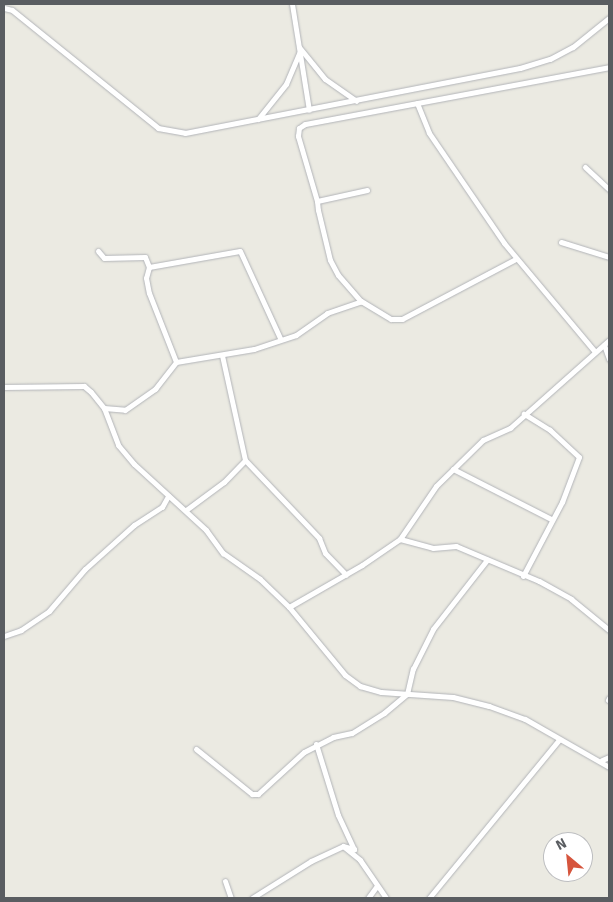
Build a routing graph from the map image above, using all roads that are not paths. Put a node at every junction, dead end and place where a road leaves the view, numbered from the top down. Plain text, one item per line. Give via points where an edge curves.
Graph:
1 (292, 4) edge
2 (4, 8) edge
3 (609, 18) edge
4 (299, 49) junction
5 (609, 67) edge
6 (356, 101) junction
7 (416, 103) junction
8 (309, 110) junction
9 (258, 120) junction
10 (585, 167) dead end
11 (609, 189) edge
12 (367, 190) dead end
13 (317, 201) junction
14 (561, 242) dead end
15 (98, 251) dead end
16 (609, 257) edge
17 (516, 259) junction
18 (148, 266) junction
19 (362, 300) junction
20 (280, 338) junction
21 (609, 340) edge
22 (604, 345) junction
23 (595, 352) junction
24 (222, 355) junction
25 (609, 358) edge
26 (176, 362) junction
27 (4, 387) edge
28 (104, 408) junction
29 (524, 414) junction
30 (245, 460) junction
31 (453, 469) junction
32 (168, 496) junction
33 (186, 510) junction
34 (551, 519) junction
35 (400, 539) junction
36 (487, 560) junction
37 (346, 575) junction
38 (523, 576) junction
39 (289, 607) junction
40 (609, 630) edge
41 (4, 636) edge
42 (407, 694) junction
43 (559, 740) junction
44 (316, 744) junction
45 (196, 749) dead end
46 (609, 757) edge
47 (602, 760) junction
48 (609, 767) edge
49 (343, 846) junction
50 (225, 881) dead end
51 (376, 887) junction
52 (231, 898) edge
53 (252, 898) edge
54 (368, 898) edge
55 (386, 898) edge
56 (429, 898) edge

1 - 4 street
2 - 9 street via 12,10 158,128 186,133
3 - 6 street via 594,33 550,59
4 - 6 street via 325,79
4 - 8 street
4 - 9 street via 286,84
5 - 7 street
6 - 8 street
7 - 13 street via 301,126 298,136
7 - 17 street via 429,133
8 - 9 street
10 - 11 street
12 - 13 street
13 - 19 street via 333,268
14 - 16 street
15 - 18 street via 104,258 141,254
17 - 19 street via 402,319 391,319
17 - 23 street via 545,288
18 - 20 street via 240,251
18 - 26 street via 149,293
19 - 20 street via 327,313 296,335
20 - 24 street via 254,349
21 - 22 street
22 - 23 street
22 - 25 street
23 - 29 street
24 - 26 street
24 - 30 street
26 - 28 street via 155,389 135,404 116,411
27 - 28 street via 84,386
28 - 32 street via 118,446
29 - 31 street via 510,428 483,440
29 - 34 street via 550,430 579,458 562,502
30 - 33 street via 224,482
30 - 37 street via 319,538 325,553
31 - 34 street
31 - 35 street via 436,486
32 - 33 street
32 - 41 street via 162,506 134,525 85,569 49,611 21,630
33 - 39 street via 223,552 260,579
34 - 38 street
35 - 36 street via 433,548 456,546
35 - 37 street
36 - 38 street
36 - 42 street via 433,629 413,669
37 - 39 street
38 - 40 street via 571,599
39 - 42 street via 345,675 360,686
42 - 43 street via 453,697 489,706 525,719
42 - 44 street via 352,733
43 - 47 street
43 - 56 street
44 - 45 street via 276,774 258,794 252,794
44 - 49 street via 338,815 354,849
46 - 47 street
47 - 48 street
49 - 51 street via 360,860
49 - 53 street via 311,861
50 - 52 street
51 - 54 street
51 - 55 street

